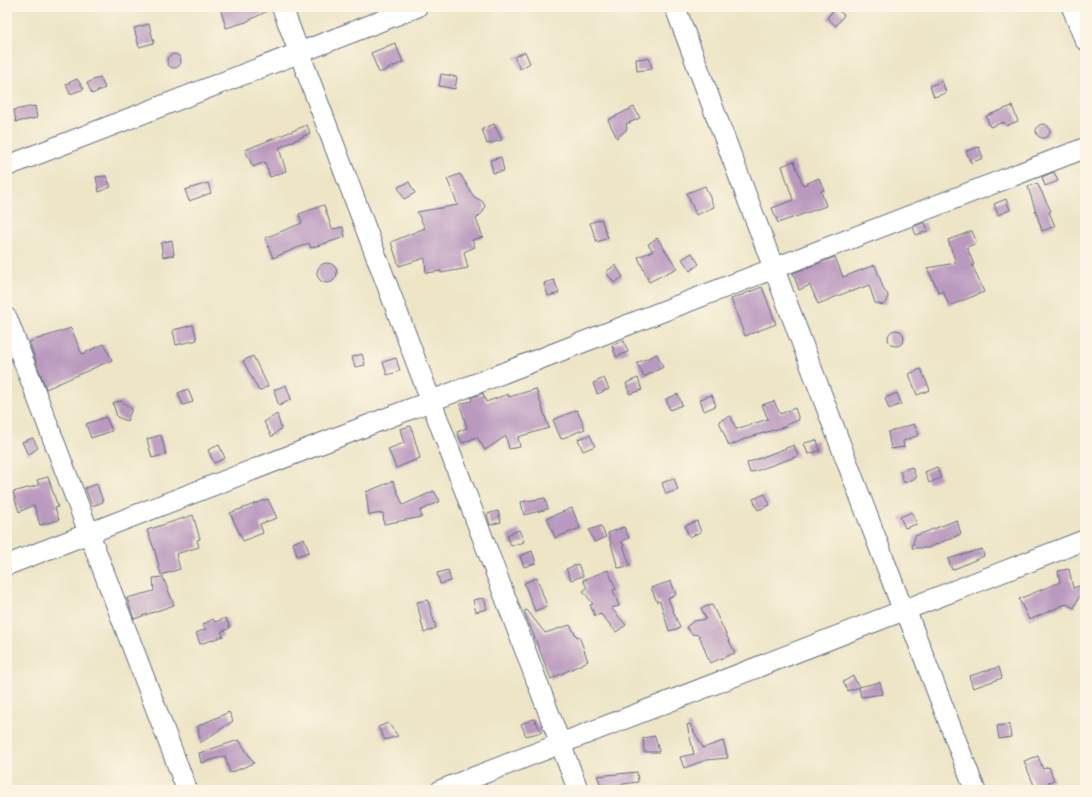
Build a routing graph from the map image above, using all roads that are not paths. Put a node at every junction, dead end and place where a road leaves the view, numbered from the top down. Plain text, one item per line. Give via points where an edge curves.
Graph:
1 (282, 7) edge
2 (418, 7) edge
3 (674, 7) edge
4 (1072, 7) edge
5 (1085, 40) edge
6 (300, 53) junction
7 (1085, 148) edge
8 (7, 166) edge
9 (773, 268) junction
10 (7, 318) edge
11 (431, 401) junction
12 (89, 534) junction
13 (1085, 540) edge
14 (7, 565) edge
15 (903, 610) junction
16 (561, 744) junction
17 (187, 790) edge
18 (441, 790) edge
19 (578, 790) edge
20 (975, 790) edge

1 - 6 street
2 - 6 street
3 - 9 street
4 - 5 street
6 - 8 street
6 - 11 street
7 - 9 street
9 - 11 street
9 - 15 street
10 - 12 street
11 - 12 street
11 - 16 street
12 - 14 street
12 - 17 street
13 - 15 street
15 - 16 street
15 - 20 street via 910,621
16 - 18 street
16 - 19 street

